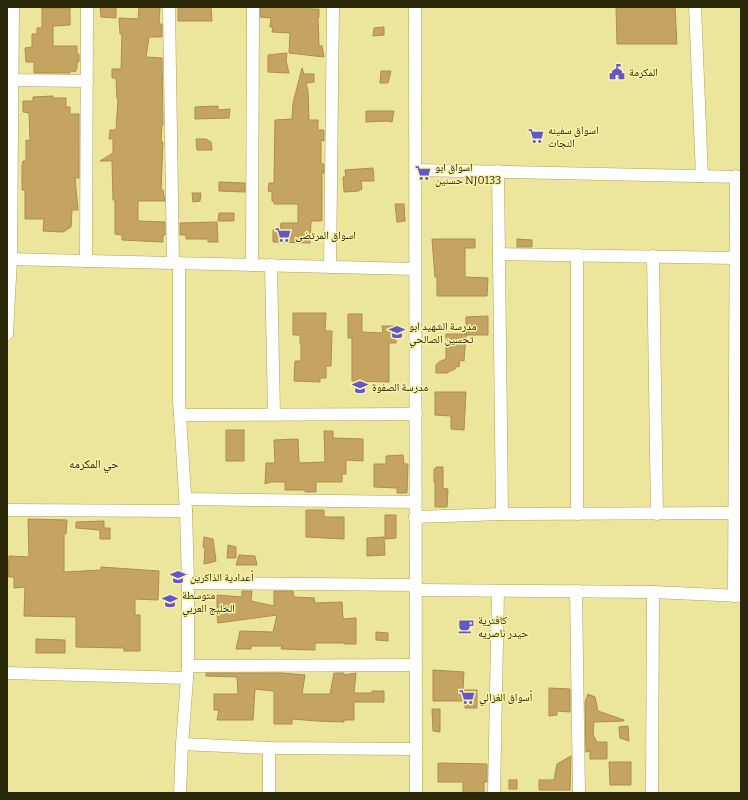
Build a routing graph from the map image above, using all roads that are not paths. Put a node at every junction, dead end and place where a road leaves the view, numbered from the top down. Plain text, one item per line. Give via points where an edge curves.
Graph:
1 (13, 7) edge
2 (87, 7) edge
3 (169, 7) edge
4 (253, 7) edge
5 (333, 7) edge
6 (416, 7) edge
7 (695, 7) edge
8 (11, 80) junction
9 (87, 81) junction
10 (416, 170) junction
11 (498, 171) junction
12 (702, 176) junction
13 (738, 177) edge
14 (499, 254) junction
15 (577, 255) junction
16 (653, 256) junction
17 (735, 258) junction
18 (9, 259) edge
19 (86, 261) junction
20 (176, 263) junction
21 (252, 265) junction
22 (271, 266) junction
23 (330, 267) junction
24 (416, 269) junction
25 (7, 334) edge
26 (274, 414) junction
27 (416, 414) junction
28 (180, 415) junction
29 (738, 419) edge
30 (416, 502) junction
31 (186, 505) junction
32 (7, 510) edge
33 (735, 513) junction
34 (502, 514) junction
35 (577, 514) junction
36 (657, 514) junction
37 (416, 517) junction
38 (188, 583) junction
39 (416, 588) junction
40 (498, 591) junction
41 (576, 591) junction
42 (653, 592) junction
43 (738, 596) edge
44 (416, 665) junction
45 (188, 672) junction
46 (7, 673) edge
47 (182, 744) junction
48 (269, 748) junction
49 (416, 748) junction
50 (180, 793) edge
51 (269, 793) edge
52 (416, 793) edge
53 (494, 793) edge
54 (579, 793) edge
55 (652, 793) edge

1 - 8 street
2 - 9 street
3 - 20 street
4 - 21 street
5 - 23 street
6 - 10 street
7 - 12 street
8 - 9 street
8 - 18 street
9 - 19 street
10 - 11 street
10 - 24 street
11 - 12 street
11 - 14 street
12 - 13 street
13 - 17 street
14 - 15 street
14 - 34 street
15 - 16 street
15 - 35 street
16 - 17 street
16 - 36 street
17 - 29 street
18 - 19 street
18 - 25 street
19 - 20 street
20 - 21 street
20 - 28 street
21 - 22 street
22 - 23 street
22 - 26 street
23 - 24 street
24 - 27 street
26 - 27 street
26 - 28 street
27 - 30 street
28 - 31 street
29 - 33 street
30 - 31 street
30 - 37 street
31 - 32 street
31 - 38 street
33 - 36 street
33 - 43 street
34 - 35 street
34 - 37 street
35 - 36 street
37 - 39 street
38 - 39 street
38 - 45 street
39 - 40 street
39 - 44 street
40 - 41 street
40 - 53 street
41 - 42 street
41 - 54 street
42 - 43 street
42 - 55 street
44 - 45 street
44 - 49 street
45 - 46 street
45 - 47 street
47 - 48 street
47 - 50 street
48 - 49 street
48 - 51 street
49 - 52 street

